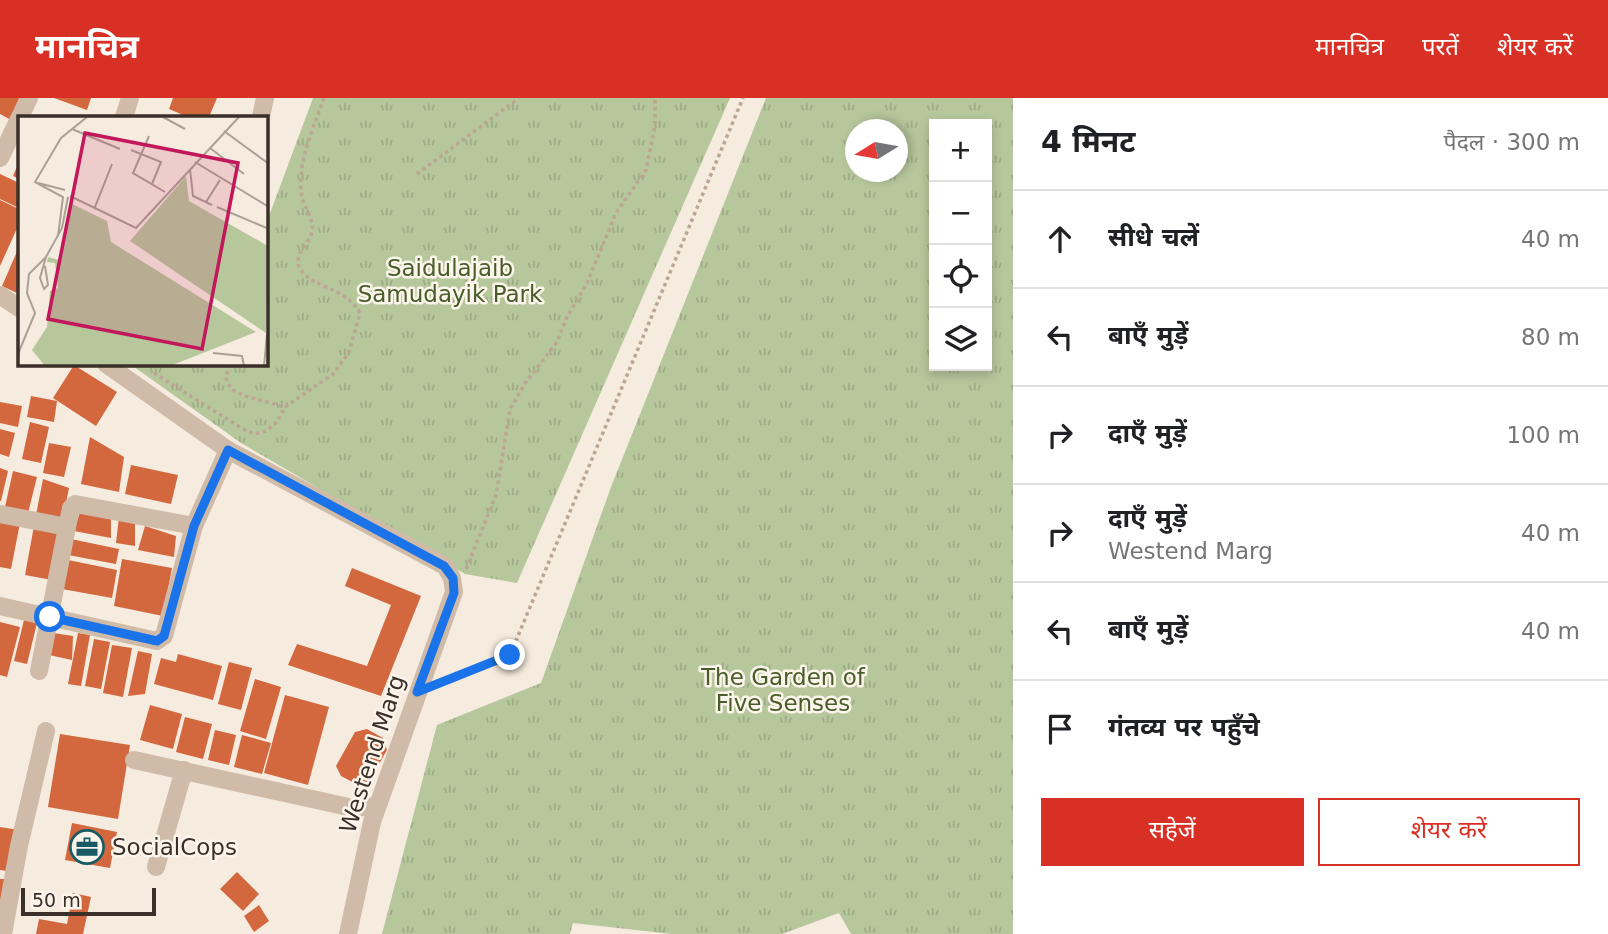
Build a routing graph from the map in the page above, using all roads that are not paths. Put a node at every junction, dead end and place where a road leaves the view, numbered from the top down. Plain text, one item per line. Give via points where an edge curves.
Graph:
1 (29, 98) edge
2 (130, 98) edge
3 (265, 98) edge
4 (21, 116) edge
5 (124, 116) edge
6 (261, 116) edge
7 (18, 122) edge
8 (0, 158) edge
9 (0, 295) edge
10 (18, 307) edge
11 (109, 366) edge
12 (228, 450) junction
13 (0, 514) edge
14 (194, 526) junction
15 (67, 527) junction
16 (0, 606) edge
17 (50, 617) junction
18 (39, 671) dead end
19 (46, 731) dead end
20 (134, 760) dead end
21 (184, 770) junction
22 (377, 806) junction
23 (156, 867) dead end
24 (3, 934) edge
25 (348, 934) edge

1 - 4 street
2 - 5 street
3 - 6 street
7 - 8 street
9 - 10 street
11 - 12 street
12 - 14 street
12 - 22 street, Westend Marg via 444,566 453,578 454,593
13 - 15 street
14 - 15 street via 75,504
14 - 17 street via 161,640
15 - 17 street
16 - 17 street
17 - 18 street
19 - 24 street
20 - 21 street
21 - 22 street via 353,808
21 - 23 street
22 - 25 street, Westend Marg

